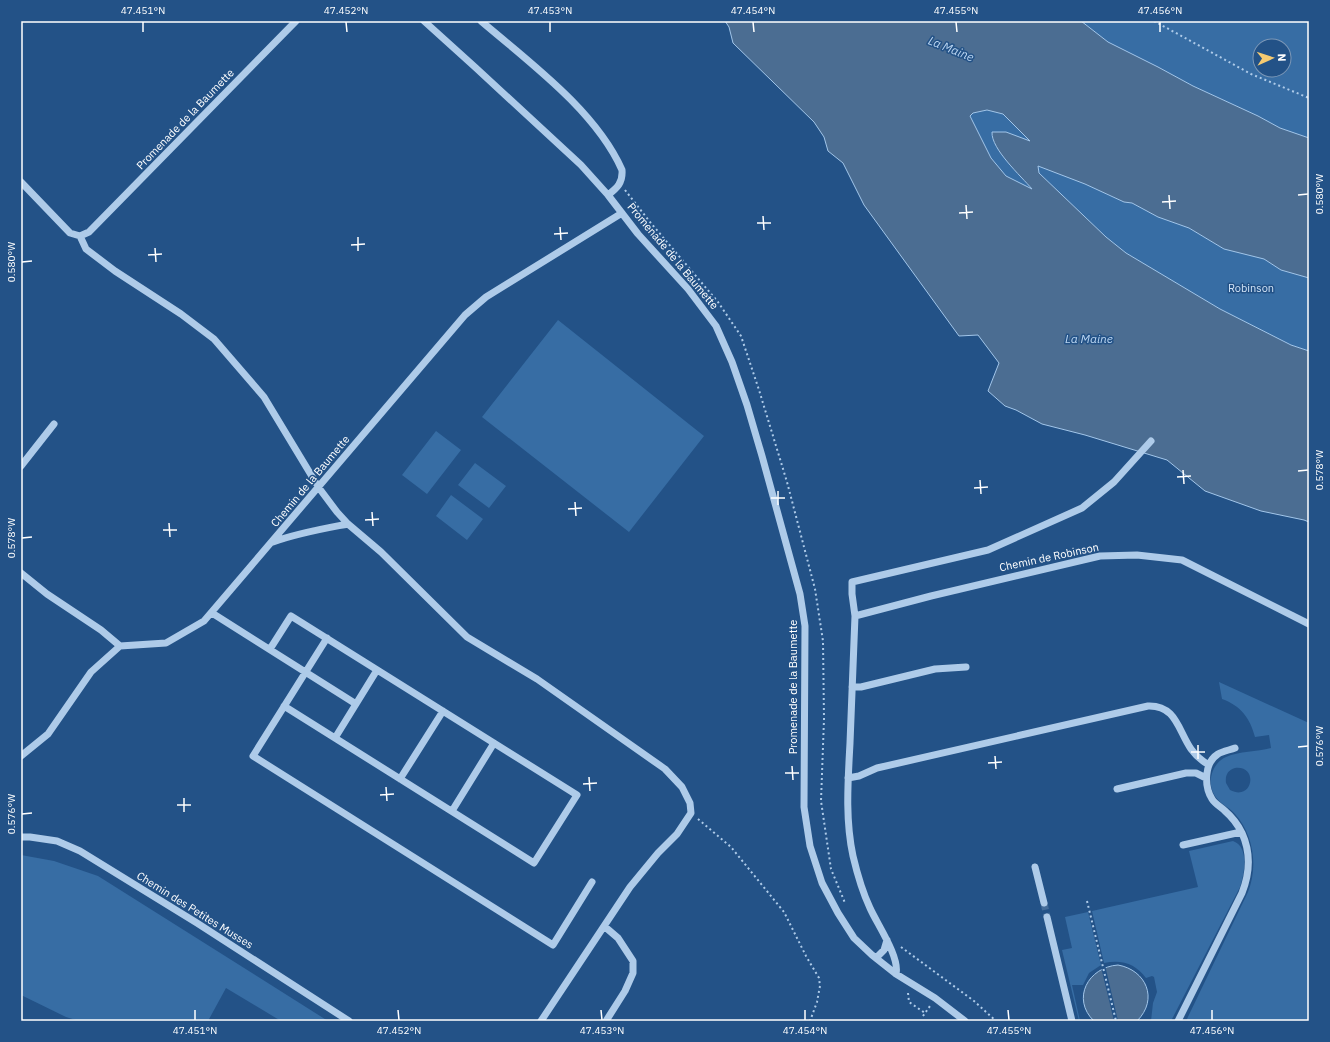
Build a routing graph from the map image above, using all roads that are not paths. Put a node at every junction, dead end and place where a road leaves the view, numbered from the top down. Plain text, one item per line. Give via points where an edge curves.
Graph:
1 (296, 21) edge
2 (424, 21) edge
3 (481, 21) edge
4 (21, 182) edge
5 (608, 195) junction
6 (622, 212) junction
7 (80, 236) junction
8 (54, 424) dead end
9 (1151, 441) dead end
10 (21, 466) edge
11 (319, 488) junction
12 (348, 524) junction
13 (271, 543) junction
14 (21, 573) edge
15 (212, 613) junction
16 (855, 616) junction
17 (1309, 624) edge
18 (327, 638) junction
19 (120, 646) junction
20 (270, 649) junction
21 (966, 667) dead end
22 (378, 670) junction
23 (306, 672) junction
24 (852, 687) junction
25 (356, 704) junction
26 (284, 706) junction
27 (443, 711) junction
28 (335, 738) junction
29 (494, 743) junction
30 (1236, 748) dead end
31 (21, 756) edge
32 (1209, 765) junction
33 (848, 778) junction
34 (1206, 778) junction
35 (400, 779) junction
36 (1117, 789) dead end
37 (452, 811) junction
38 (1241, 832) junction
39 (21, 837) edge
40 (1183, 845) dead end
41 (1035, 867) dead end
42 (592, 882) dead end
43 (1044, 903) tunnel mouth
44 (1047, 917) tunnel mouth
45 (604, 926) junction
46 (887, 940) junction
47 (876, 958) junction
48 (896, 974) junction
49 (349, 1021) edge
50 (541, 1021) edge
51 (606, 1021) edge
52 (965, 1021) edge
53 (1072, 1021) edge
54 (1178, 1021) edge

1 - 7 street, Promenade de la Baumette via 89,232
2 - 5 street, Promenade de la Baumette via 581,165
3 - 5 street via 545,75 587,116 622,170 620,184
4 - 7 street via 70,233
5 - 6 street, Promenade de la Baumette
6 - 11 street, Chemin de la Baumette via 486,297 465,315
6 - 47 street, Promenade de la Baumette via 716,326 747,405 798,586 806,626 804,807 810,846 822,883 838,913 854,938
7 - 11 street via 86,249 214,339 264,397
8 - 10 street
9 - 16 street via 1114,482 1082,508 988,550 852,582
11 - 12 street
11 - 13 street, Chemin de la Baumette
12 - 13 street via 304,532
12 - 45 street via 381,552 467,637 537,679 665,769 682,787 690,803 691,813 677,834 630,887
13 - 15 street, Chemin de la Baumette
14 - 19 street
15 - 19 street, Chemin de la Baumette via 204,621 166,643
15 - 20 street
16 - 17 street, Chemin de Robinson via 1100,556 1137,555 1182,560
16 - 24 street
18 - 20 street via 291,616
18 - 22 street
18 - 23 street
19 - 31 street via 91,672 48,734
20 - 23 street
21 - 24 street via 936,669
22 - 25 street
22 - 27 street
23 - 25 street
23 - 26 street
24 - 33 street
25 - 28 street
26 - 28 street
26 - 42 street via 253,756 553,945
27 - 29 street
27 - 35 street
28 - 35 street
29 - 37 street
29 - 37 street via 577,795 534,863
30 - 32 street via 1217,754
32 - 33 street via 1190,748 1172,714 1156,706 877,768
32 - 34 street
33 - 46 street via 848,817 853,854 865,895
34 - 36 street via 1196,773 1186,773
34 - 38 street via 1208,793 1212,800 1230,816
35 - 37 street
38 - 40 street
38 - 54 street via 1247,850 1246,882
39 - 49 street, Chemin des Petites Musses via 57,841 80,851
41 - 43 street
44 - 53 street
45 - 50 street
45 - 51 street via 618,938 633,961 633,973 625,991
46 - 47 street via 884,950
46 - 48 street via 898,967
47 - 48 street, Promenade de la Baumette
48 - 52 street, Promenade de la Baumette via 935,998

